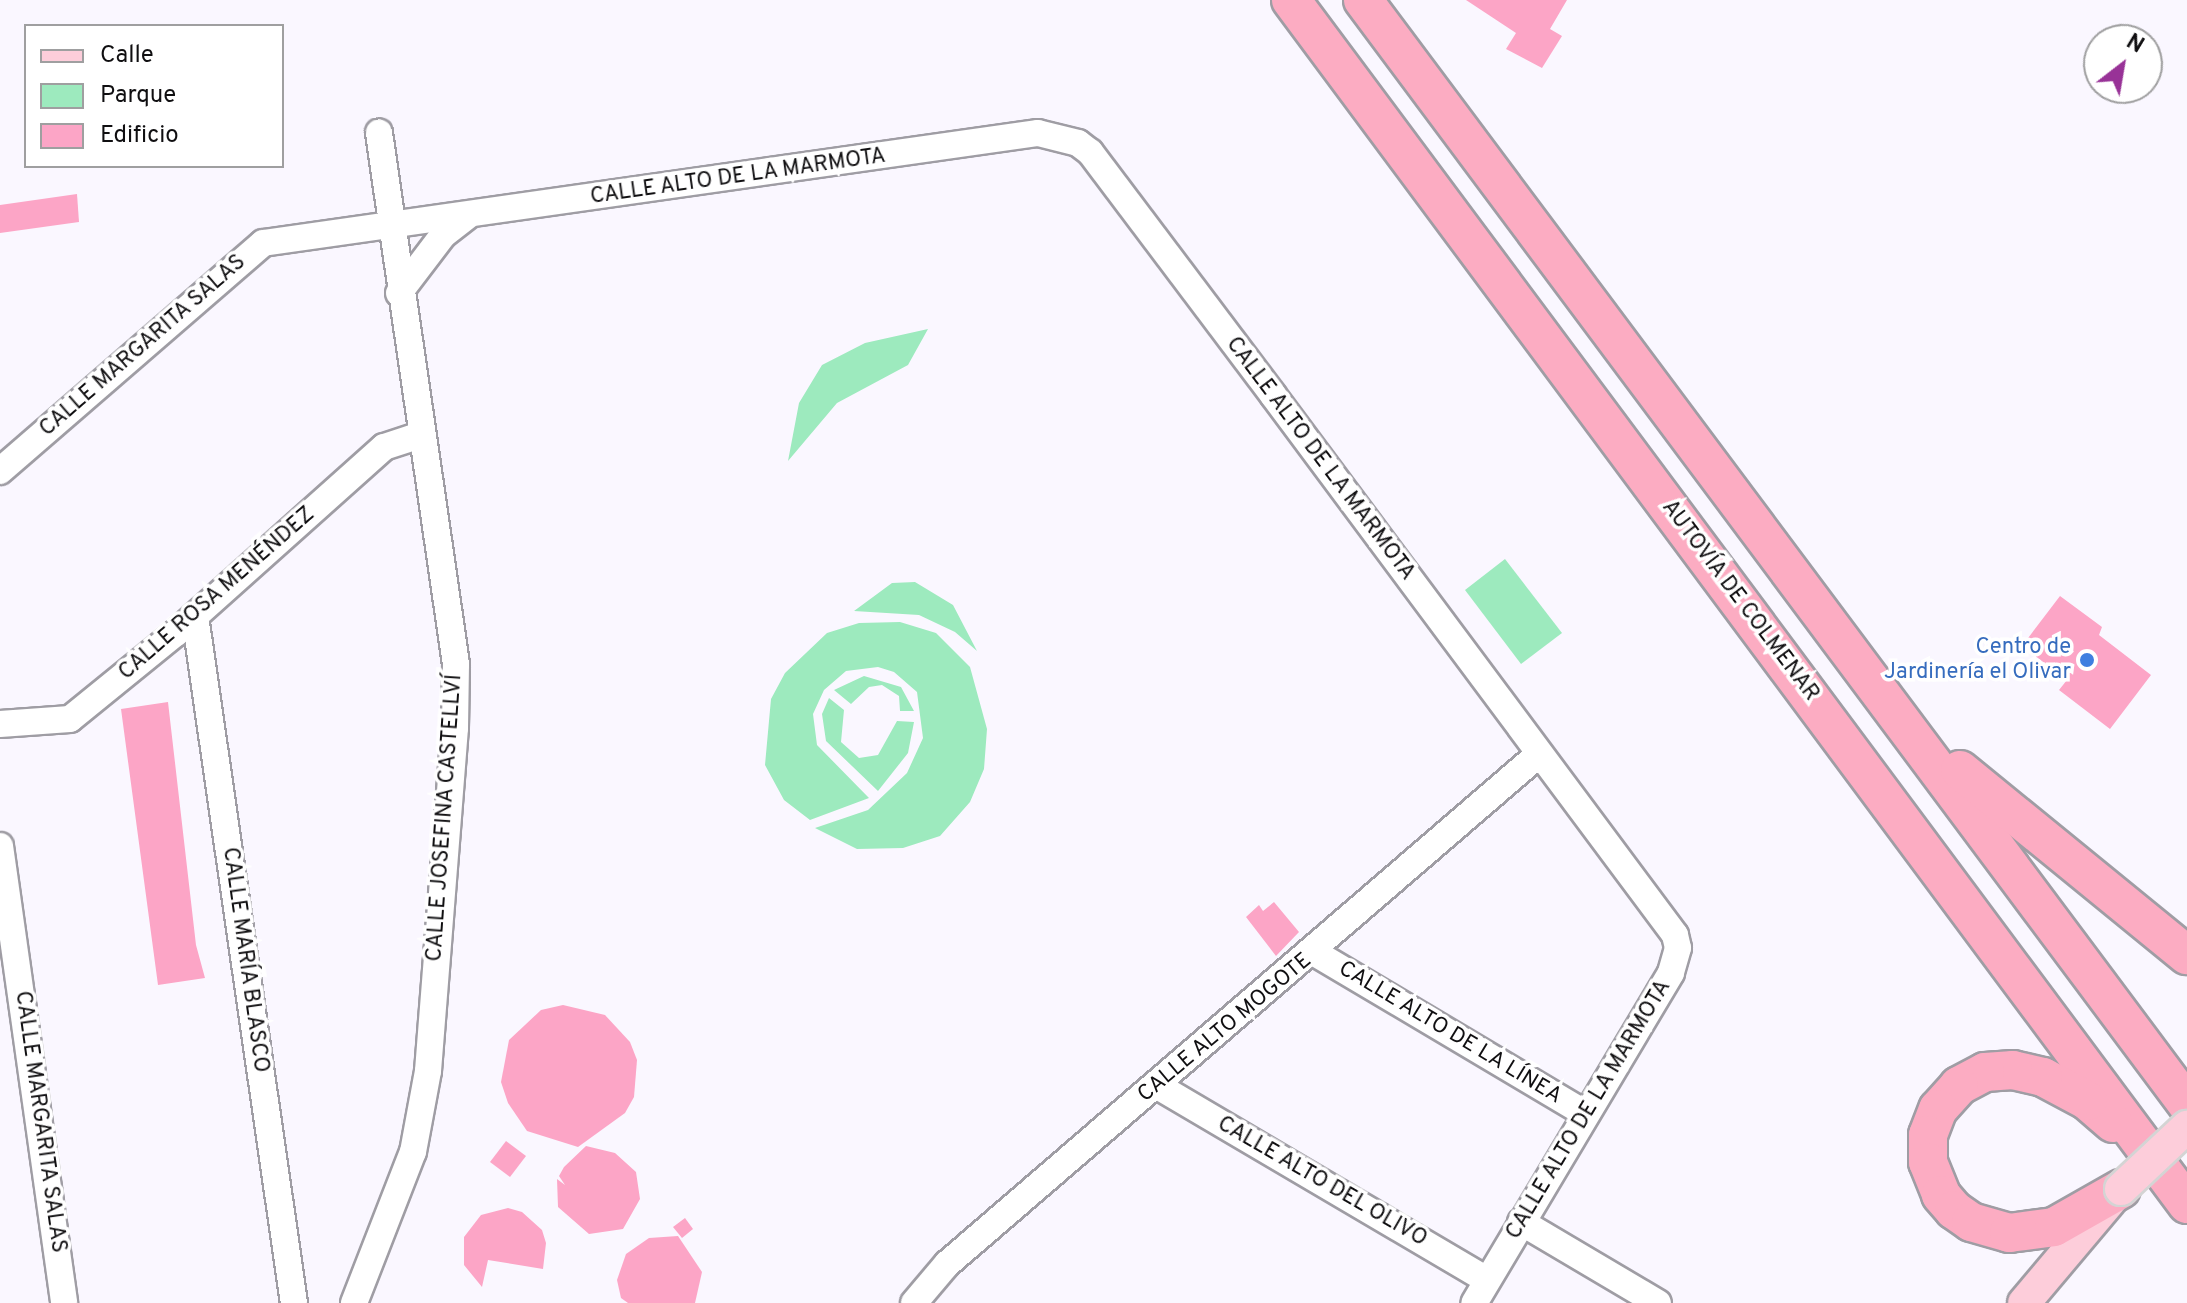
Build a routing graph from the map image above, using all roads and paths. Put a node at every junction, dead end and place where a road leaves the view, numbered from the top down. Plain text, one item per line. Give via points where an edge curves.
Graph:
1 (1291, 0) edge
2 (1363, 0) edge
3 (379, 133) dead end
4 (467, 216) junction
5 (388, 221) junction
6 (399, 293) junction
7 (421, 435) junction
8 (0, 471) edge
9 (195, 616) junction
10 (0, 724) edge
11 (1539, 754) junction
12 (1931, 754) junction
13 (0, 846) edge
14 (1315, 953) junction
15 (2187, 955) edge
16 (1156, 1085) junction
17 (2187, 1104) edge
18 (1586, 1114) junction
19 (2187, 1127) edge
20 (2140, 1139) junction
21 (2121, 1189) junction
22 (2187, 1204) edge
23 (1521, 1222) junction
24 (1487, 1280) junction
25 (64, 1303) edge
26 (294, 1303) edge
27 (354, 1303) edge
28 (914, 1303) edge
29 (1474, 1303) edge
30 (1658, 1303) edge
31 (2024, 1303) edge

1 - 20 highway, AUTOVÍA DE COLMENAR
2 - 12 highway
3 - 5 street, CALLE JOSEFINA CASTELLVÍ
4 - 5 street, CALLE ALTO DE LA MARMOTA
4 - 6 street via 443,235
4 - 11 street, CALLE ALTO DE LA MARMOTA via 1038,133 1078,143 1090,152
5 - 6 street, CALLE JOSEFINA CASTELLVÍ
5 - 8 street, CALLE MARGARITA SALAS via 255,247
6 - 7 street, CALLE JOSEFINA CASTELLVÍ
7 - 9 street, CALLE ROSA MENÉNDEZ via 384,447
7 - 27 street, CALLE JOSEFINA CASTELLVÍ via 456,664 454,743 426,1084 413,1152
9 - 10 street, CALLE ROSA MENÉNDEZ via 70,719
9 - 26 street, CALLE MARÍA BLASCO
11 - 14 street, CALLE ALTO MOGOTE
11 - 18 street, CALLE ALTO DE LA MARMOTA via 1664,920 1678,948 1671,973
12 - 15 highway via 1958,769
12 - 17 highway
13 - 25 street, CALLE MARGARITA SALAS
14 - 16 street, CALLE ALTO MOGOTE
14 - 18 street, CALLE ALTO DE LA LÍNEA
16 - 24 street, CALLE ALTO DEL OLIVO
16 - 28 street, CALLE ALTO MOGOTE via 947,1264
18 - 23 street, CALLE ALTO DE LA MARMOTA
19 - 21 main road, bridge
20 - 21 highway via 2075,1093 2013,1070 1985,1072 1959,1086 1932,1123 1928,1162 1941,1195 1954,1210 1989,1229 2027,1233 2054,1227
20 - 22 highway, AUTOVÍA DE COLMENAR
21 - 31 main road
23 - 24 street, CALLE ALTO DE LA MARMOTA
23 - 30 street
24 - 29 street, CALLE ALTO DE LA MARMOTA

